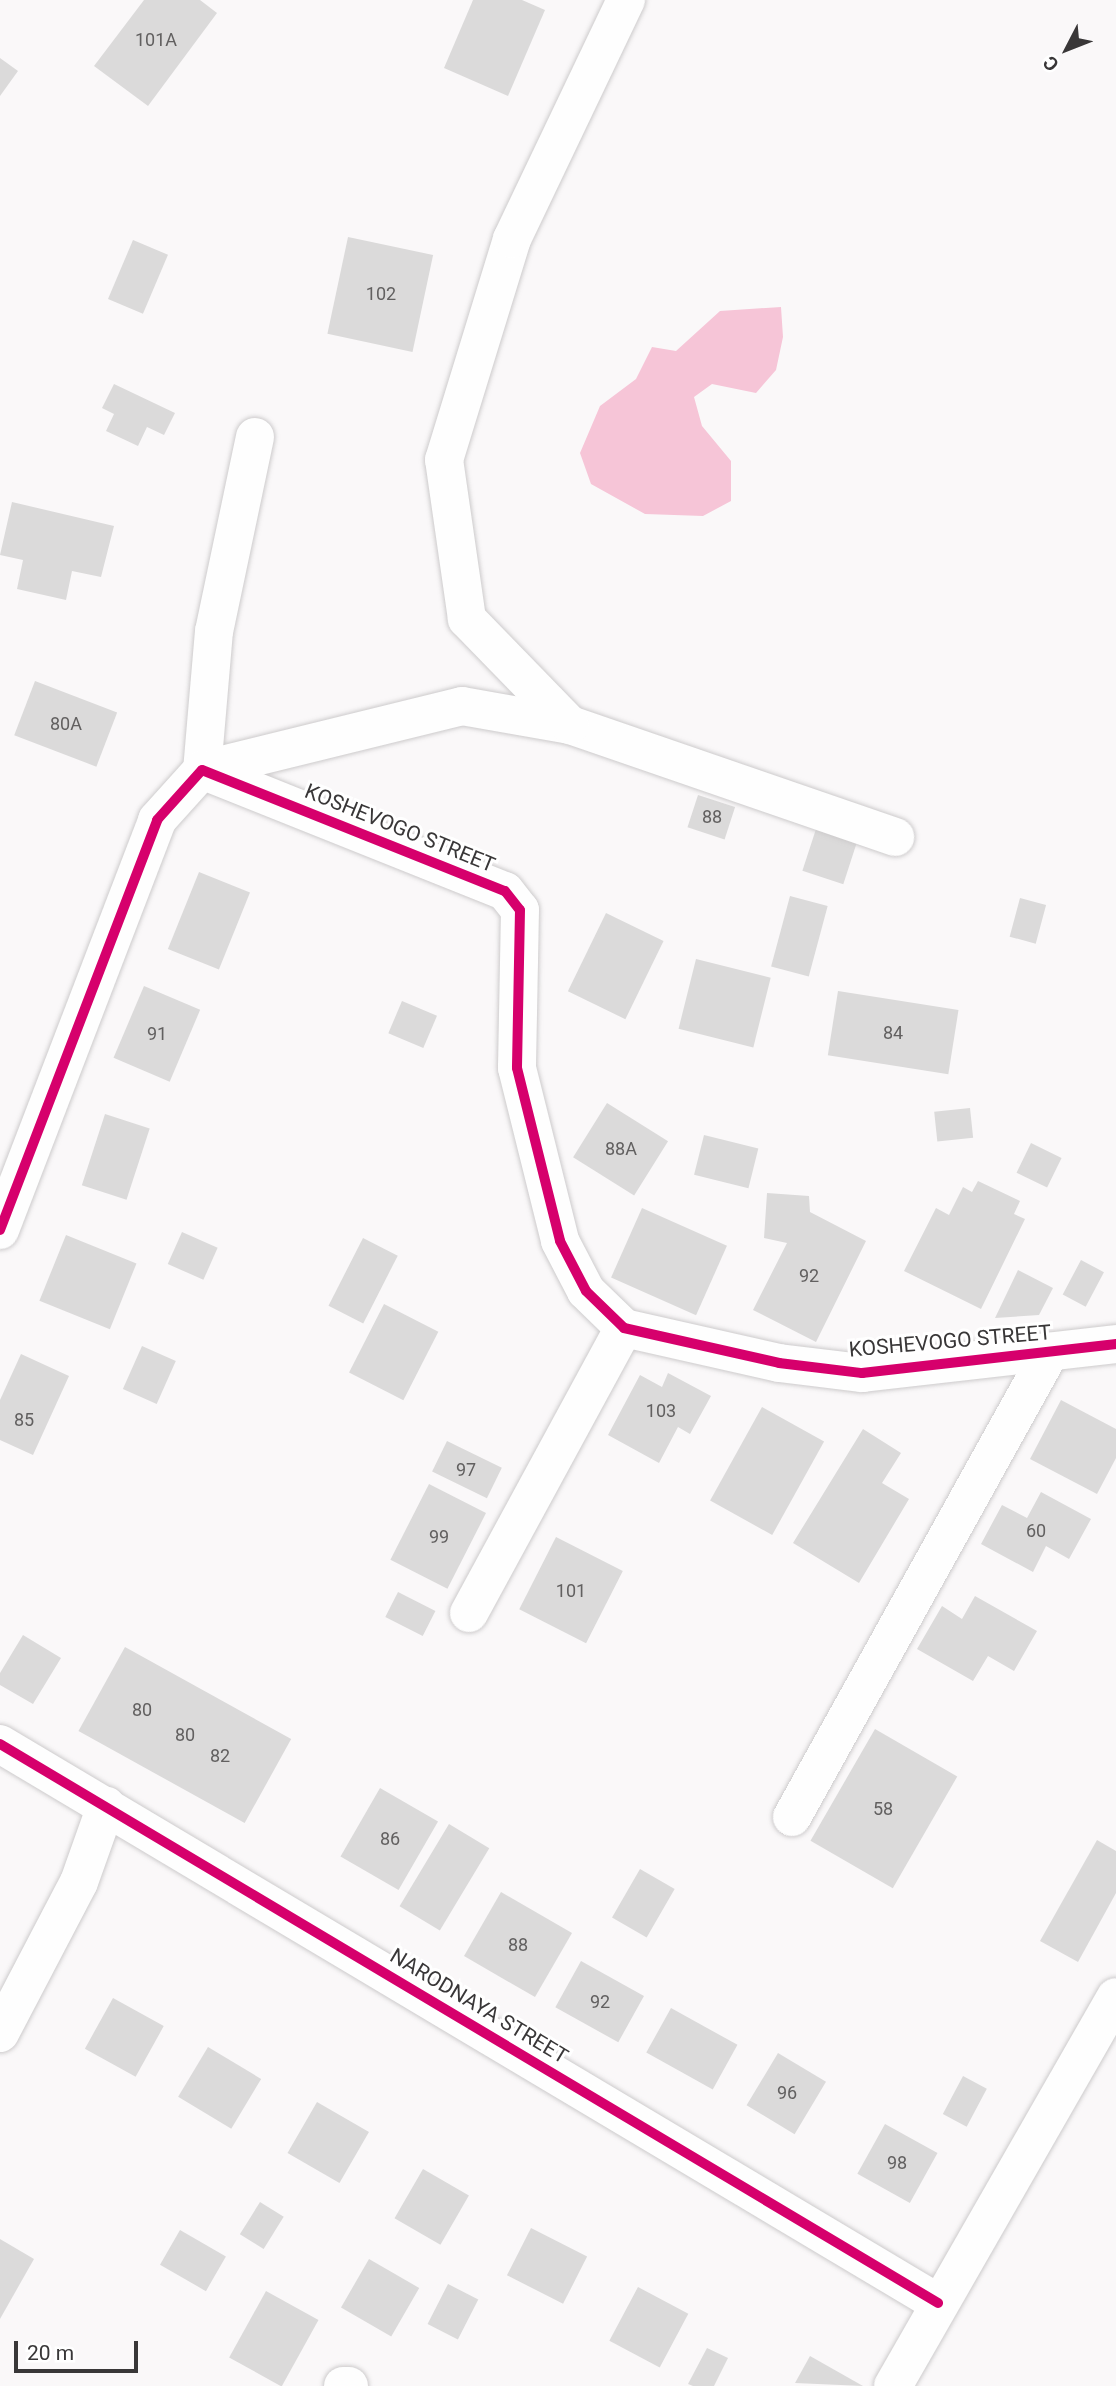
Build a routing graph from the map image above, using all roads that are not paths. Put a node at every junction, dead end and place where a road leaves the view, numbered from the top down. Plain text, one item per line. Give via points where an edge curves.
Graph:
1 (625, 0) edge
2 (255, 437) dead end
3 (570, 725) junction
4 (202, 770) junction
5 (895, 837) dead end
6 (0, 1230) edge
7 (624, 1328) junction
8 (1116, 1344) edge
9 (1050, 1352) junction
10 (469, 1613) dead end
11 (0, 1744) edge
12 (107, 1807) junction
13 (792, 1817) dead end
14 (1116, 1997) edge
15 (0, 2032) edge
16 (938, 2303) junction
17 (893, 2386) edge

1 - 3 street via 512,239 444,460 467,619
2 - 4 street via 214,631
3 - 4 street via 462,706
3 - 5 street
4 - 6 street via 158,820
4 - 7 street, KOSHEVOGO STREET via 505,891 520,910 517,1068 560,1241 586,1291
7 - 9 street, KOSHEVOGO STREET via 767,1361 862,1373
7 - 10 street
8 - 9 street, KOSHEVOGO STREET
9 - 13 street
11 - 12 street, NARODNAYA STREET
12 - 15 street via 79,1882
12 - 16 street, NARODNAYA STREET
14 - 16 street
16 - 17 street

